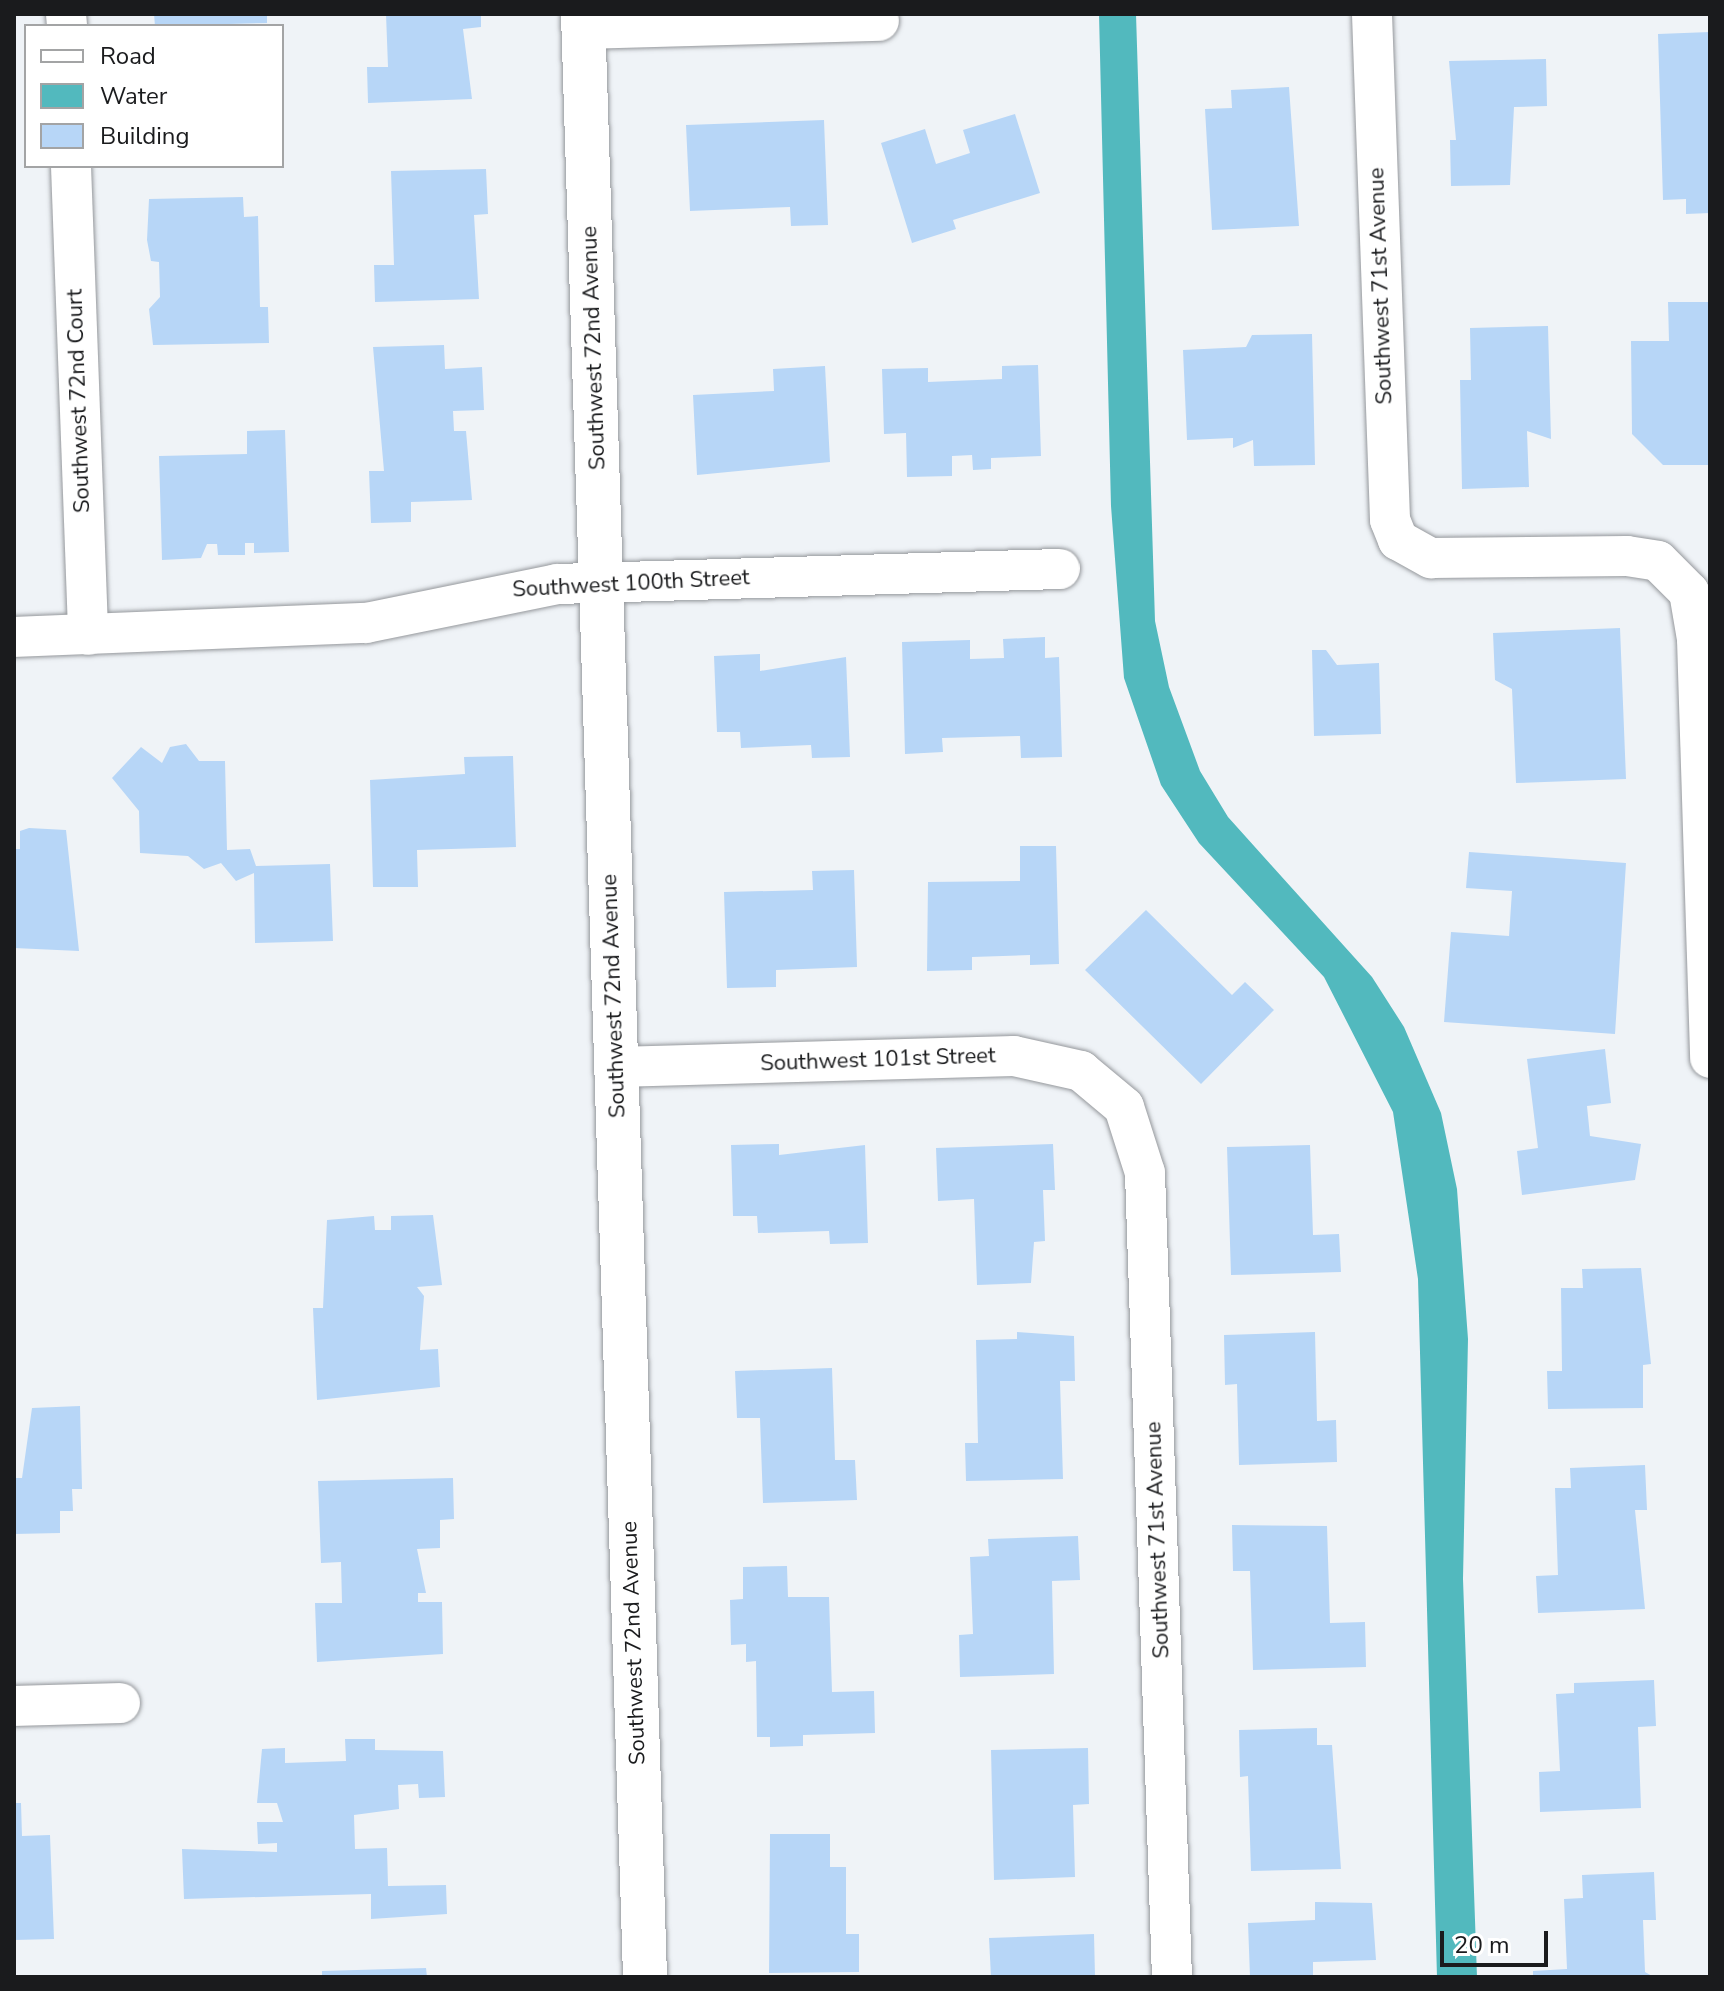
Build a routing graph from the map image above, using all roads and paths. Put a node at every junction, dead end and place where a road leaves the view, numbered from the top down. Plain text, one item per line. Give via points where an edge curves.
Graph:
1 (1372, 14) edge
2 (584, 21) edge
3 (879, 21) dead end
4 (71, 168) edge
5 (1060, 569) dead end
6 (602, 582) junction
7 (88, 635) junction
8 (14, 637) edge
9 (1710, 1058) edge
10 (616, 1067) junction
11 (1124, 1107) joint
12 (120, 1703) dead end
13 (14, 1706) edge
14 (645, 1977) edge
15 (1172, 1977) edge

1 - 9 street, Southwest 71st Avenue via 1390,520 1411,551 1456,561 1627,556 1658,561 1689,592 1697,639
2 - 3 street
2 - 6 street, Southwest 72nd Avenue
4 - 7 street, Southwest 72nd Court
5 - 6 street, Southwest 100th Street
6 - 7 street, Southwest 100th Street via 528,586 366,623
6 - 10 street, Southwest 72nd Avenue
7 - 8 street, Southwest 100th Street
10 - 11 street, Southwest 101st Street via 1014,1056 1081,1071
10 - 14 street, Southwest 72nd Avenue
11 - 15 street, Southwest 71st Avenue via 1145,1173
12 - 13 street

